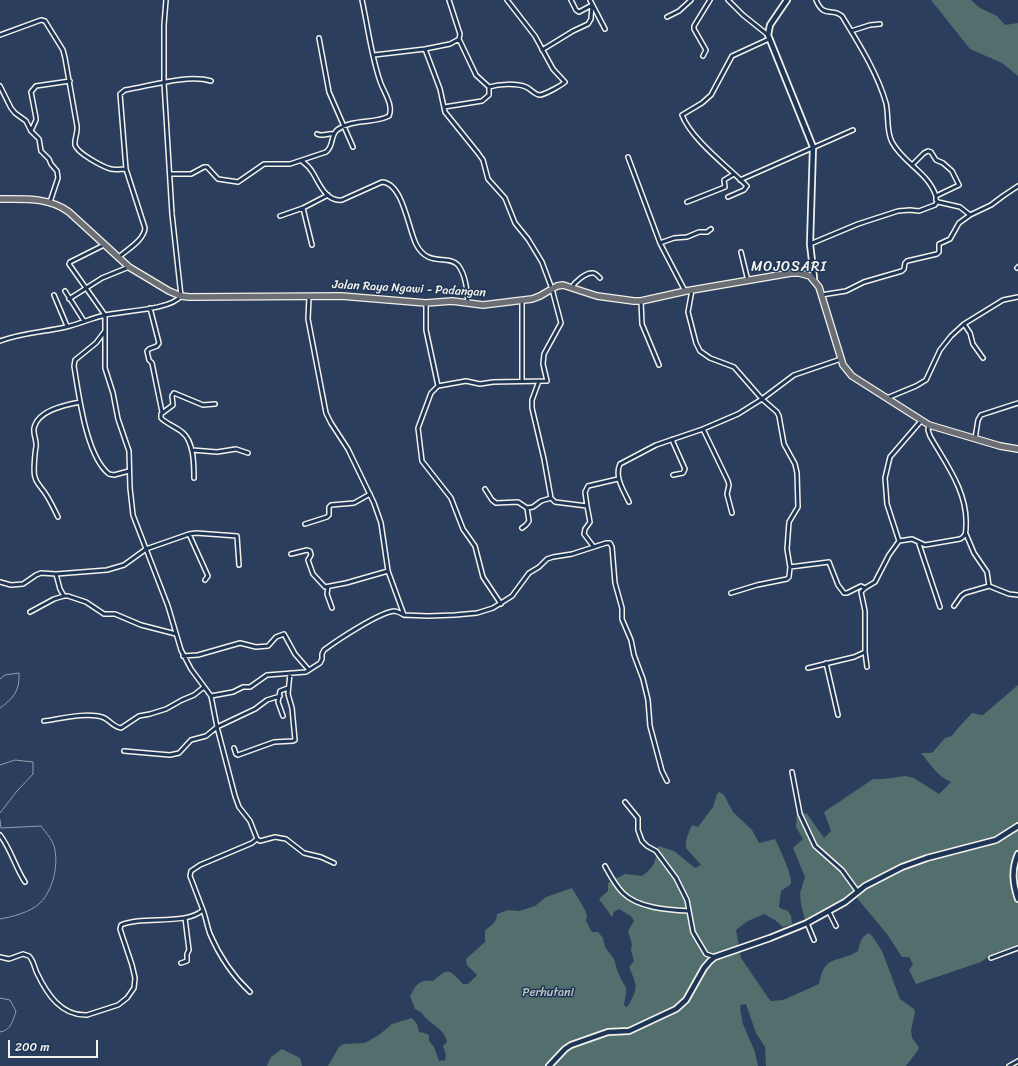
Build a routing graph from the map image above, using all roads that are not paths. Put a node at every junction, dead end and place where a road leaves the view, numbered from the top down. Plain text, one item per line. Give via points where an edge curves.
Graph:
1 (166, 0) edge
2 (362, 0) edge
3 (449, 0) edge
4 (507, 0) edge
5 (571, 0) edge
6 (590, 0) edge
7 (691, 0) edge
8 (710, 0) edge
9 (728, 0) edge
10 (787, 0) edge
11 (816, 0) edge
12 (592, 5) junction
13 (667, 18) dead end
14 (880, 24) dead end
15 (605, 29) dead end
16 (851, 31) junction
17 (0, 35) edge
18 (769, 37) junction
19 (319, 38) dead end
20 (459, 39) junction
21 (425, 49) junction
22 (542, 50) junction
23 (374, 56) junction
24 (703, 56) dead end
25 (70, 81) junction
26 (211, 81) dead end
27 (164, 83) junction
28 (0, 86) edge
29 (489, 87) junction
30 (444, 108) junction
31 (344, 126) junction
32 (853, 130) dead end
33 (31, 131) junction
34 (317, 134) dead end
35 (333, 134) junction
36 (352, 147) dead end
37 (813, 147) junction
38 (628, 157) dead end
39 (302, 161) junction
40 (913, 164) junction
41 (126, 169) junction
42 (170, 174) junction
43 (734, 174) junction
44 (740, 180) junction
45 (1018, 186) edge
46 (328, 195) junction
47 (936, 196) junction
48 (728, 197) dead end
49 (0, 199) edge
50 (50, 202) junction
51 (687, 202) dead end
52 (937, 202) junction
53 (303, 208) junction
54 (280, 216) dead end
55 (970, 216) junction
56 (711, 229) dead end
57 (660, 243) junction
58 (810, 244) junction
59 (105, 245) junction
60 (312, 245) dead end
61 (741, 252) dead end
62 (119, 257) junction
63 (129, 267) junction
64 (600, 278) dead end
65 (814, 278) junction
66 (748, 281) junction
67 (86, 287) junction
68 (572, 287) junction
69 (552, 289) junction
70 (692, 290) junction
71 (65, 291) dead end
72 (686, 291) junction
73 (54, 295) dead end
74 (821, 295) junction
75 (181, 296) junction
76 (309, 296) junction
77 (1018, 297) edge
78 (69, 299) junction
79 (522, 301) junction
80 (641, 301) junction
81 (426, 303) junction
82 (468, 303) junction
83 (150, 308) junction
84 (105, 315) junction
85 (84, 321) junction
86 (964, 324) junction
87 (67, 326) junction
88 (105, 331) junction
89 (0, 341) edge
90 (983, 358) dead end
91 (841, 359) junction
92 (659, 365) dead end
93 (522, 381) junction
94 (539, 381) junction
95 (438, 386) junction
96 (762, 399) junction
97 (885, 399) junction
98 (80, 402) junction
99 (1018, 403) edge
100 (215, 404) dead end
101 (162, 412) junction
102 (922, 421) junction
103 (929, 425) junction
104 (703, 429) junction
105 (673, 439) junction
106 (975, 439) junction
107 (1018, 449) edge
108 (192, 450) junction
109 (248, 453) dead end
110 (129, 471) junction
111 (672, 476) dead end
112 (194, 478) dead end
113 (618, 479) junction
114 (485, 489) dead end
115 (370, 494) junction
116 (551, 498) junction
117 (629, 502) dead end
118 (587, 506) junction
119 (527, 508) junction
120 (732, 513) dead end
121 (58, 517) dead end
122 (305, 524) dead end
123 (522, 528) dead end
124 (189, 534) junction
125 (966, 534) junction
126 (899, 541) junction
127 (920, 544) junction
128 (593, 546) junction
129 (146, 549) junction
130 (291, 554) dead end
131 (239, 565) dead end
132 (790, 567) junction
133 (388, 571) junction
134 (56, 574) junction
135 (205, 580) dead end
136 (0, 582) edge
137 (989, 586) junction
138 (328, 587) junction
139 (864, 588) junction
140 (731, 593) dead end
141 (1018, 595) edge
142 (64, 596) junction
143 (501, 604) junction
144 (954, 606) dead end
145 (940, 607) dead end
146 (332, 608) dead end
147 (30, 612) dead end
148 (404, 615) junction
149 (176, 634) junction
150 (865, 652) junction
151 (183, 656) junction
152 (826, 663) junction
153 (867, 667) dead end
154 (808, 668) dead end
155 (309, 670) junction
156 (290, 673) junction
157 (204, 687) junction
158 (288, 688) junction
159 (211, 696) junction
160 (280, 696) junction
161 (838, 715) dead end
162 (283, 716) dead end
163 (44, 721) dead end
164 (218, 727) junction
165 (234, 748) dead end
166 (124, 751) dead end
167 (792, 772) dead end
168 (667, 781) dead end
169 (625, 802) dead end
170 (1018, 826) edge
171 (0, 835) edge
172 (257, 839) junction
173 (1018, 854) edge
174 (334, 863) dead end
175 (605, 866) dead end
176 (25, 882) dead end
177 (858, 892) junction
178 (1018, 899) edge
179 (203, 910) junction
180 (689, 911) junction
181 (829, 912) junction
182 (184, 918) junction
183 (807, 923) junction
184 (836, 926) dead end
185 (814, 940) dead end
186 (1018, 948) edge
187 (0, 957) edge
188 (715, 957) junction
189 (991, 958) dead end
190 (181, 964) dead end
191 (250, 992) dead end
192 (1018, 1061) edge
193 (549, 1066) edge
194 (1008, 1066) edge

1 - 27 street
2 - 23 street
3 - 20 street via 460,34
4 - 22 street via 536,36
5 - 12 street via 579,12
6 - 12 street
7 - 13 street
8 - 24 street via 694,26 706,50
9 - 18 street
10 - 18 street via 770,25
11 - 16 street via 823,11 840,14
12 - 15 street
12 - 22 street via 588,24
14 - 16 street via 870,24
16 - 40 street via 873,68 886,102 892,142
17 - 25 street via 41,20 45,21 64,54
18 - 37 street
18 - 43 street via 732,56 710,95 682,115 691,130 712,154
19 - 31 street via 327,86
20 - 21 street via 450,44
20 - 29 street via 476,75
21 - 23 street
21 - 30 street via 440,89
22 - 29 street via 553,69 565,80 564,83 540,95 521,86 500,84
23 - 31 street via 391,114 384,118
25 - 33 street via 36,86 31,91 36,120
25 - 41 street via 77,126 77,149 105,167
26 - 27 street via 198,78
27 - 41 street via 125,90 120,94
27 - 42 street
28 - 33 street via 11,108 24,119
29 - 30 street via 489,95 484,100
30 - 69 street via 480,156 488,179 505,198 516,223 541,259
31 - 35 street
31 - 36 street
32 - 37 street
33 - 50 street via 39,139 42,153 57,171 58,178
34 - 35 street
35 - 39 street via 329,150
37 - 44 street
37 - 58 street
38 - 57 street
39 - 42 street via 290,164 264,164 238,182 218,179 206,167 191,174
39 - 46 street
40 - 47 street via 924,175
40 - 47 street via 930,151 936,160 953,172 958,185
41 - 62 street via 145,231 141,238
42 - 75 street
43 - 44 street
43 - 51 street via 724,180 725,187
44 - 48 street via 747,187
45 - 55 street
46 - 53 street
46 - 82 street via 339,200 387,182 398,194 422,254 456,263 461,269
47 - 52 street
49 - 50 highway, Jalan Raya Ngawi - Padangan
50 - 59 highway, Jalan Raya Ngawi - Padangan via 69,212
52 - 55 street via 960,207
52 - 58 street via 919,211 898,211 858,224
53 - 54 street
53 - 60 street
55 - 74 street via 957,225 950,239 938,244 937,254 907,261 902,271 864,282 846,291
56 - 57 street
57 - 72 street
58 - 65 street
59 - 62 highway, Jalan Raya Ngawi - Padangan
59 - 67 street via 69,263
61 - 66 street
62 - 63 highway, Jalan Raya Ngawi - Padangan
63 - 67 street
63 - 75 highway, Jalan Raya Ngawi - Padangan
64 - 68 street via 595,273 590,273 575,282
65 - 66 highway, Jalan Raya Ngawi - Padangan via 807,274 795,273
65 - 74 highway
66 - 70 highway, Jalan Raya Ngawi - Padangan
67 - 78 street
67 - 84 street
68 - 69 highway, Jalan Raya Ngawi - Padangan via 563,285
68 - 80 highway, Jalan Raya Ngawi - Padangan via 598,296
69 - 79 highway, Jalan Raya Ngawi - Padangan via 540,296
69 - 94 street via 561,323 544,354 543,364 547,381
70 - 72 highway, Jalan Raya Ngawi - Padangan
70 - 96 street via 688,312 698,348 710,358 734,367
71 - 78 street
72 - 80 highway, Jalan Raya Ngawi - Padangan
73 - 87 street
74 - 91 highway
75 - 76 highway, Jalan Raya Ngawi - Padangan
75 - 83 street via 165,306
76 - 81 highway, Jalan Raya Ngawi - Padangan
76 - 115 street via 308,319 326,413 345,443
77 - 86 street via 1003,300
78 - 85 street
79 - 82 highway, Jalan Raya Ngawi - Padangan via 483,305
79 - 93 street
80 - 92 street via 642,324
81 - 82 highway, Jalan Raya Ngawi - Padangan
81 - 95 street via 426,330
83 - 84 street
83 - 101 street via 159,343 147,351
84 - 85 street
84 - 88 street
85 - 87 street
86 - 90 street
86 - 97 street via 940,350 926,380
87 - 89 street
88 - 98 street via 96,343 75,360
88 - 110 street via 106,372 129,451
91 - 96 street via 794,375
91 - 97 highway via 848,373
93 - 94 street
93 - 95 street via 480,384 462,382
94 - 116 street via 532,400 532,408
95 - 143 street via 431,393 418,428 422,461 451,498 463,529 476,546 483,577
96 - 104 street via 738,414
96 - 132 street via 778,414 784,444 798,473 798,507 789,522 787,548
97 - 102 highway
98 - 110 street via 99,463 109,474
98 - 121 street via 59,406 38,421 35,427 34,477
99 - 106 street via 981,415
100 - 101 street via 203,405 174,393 173,405
101 - 108 street via 162,419 184,434
102 - 103 highway
102 - 126 street via 892,454 885,478 887,504
103 - 106 highway
103 - 125 street via 930,436 957,481 967,517
104 - 105 street
104 - 120 street via 728,481 727,494
105 - 111 street via 685,469 683,473
105 - 113 street via 620,464
106 - 107 highway
108 - 109 street via 217,452 236,449
108 - 112 street
110 - 129 street via 132,511
113 - 117 street
113 - 118 street via 588,486 584,492
114 - 119 street via 496,503 518,502
115 - 122 street via 354,503 331,505 327,517
115 - 133 street via 381,523
116 - 118 street via 555,502
116 - 119 street
118 - 128 street via 590,522 584,533
119 - 123 street via 529,522
124 - 129 street
124 - 131 street via 237,536
124 - 135 street via 208,572
125 - 127 street via 960,539
125 - 137 street via 986,572
126 - 127 street via 912,540
126 - 139 street via 874,582
127 - 145 street
128 - 143 street via 547,559 529,573 516,593
128 - 168 street via 608,542 612,547 622,619 644,684 650,726
129 - 134 street via 118,567
129 - 149 street
130 - 138 street via 310,551 308,560 313,574
132 - 139 street via 829,562 844,593 860,586
132 - 140 street via 787,580
133 - 138 street
133 - 148 street
134 - 136 street via 38,574 23,584
134 - 142 street
137 - 141 street
137 - 144 street via 965,593
138 - 146 street via 327,594
139 - 150 street via 861,595 865,611
142 - 147 street
142 - 149 street via 72,596 86,602 104,614 115,614 140,625
143 - 148 street via 470,614
148 - 155 street via 392,612 366,624 324,650 320,663
149 - 151 street
150 - 152 street
150 - 153 street
151 - 155 street via 198,655 240,643 256,647 268,646 276,637 284,634 295,654
151 - 157 street
152 - 154 street
152 - 161 street
155 - 156 street via 304,673
156 - 158 street
156 - 159 street via 267,675 250,687
157 - 159 street
157 - 163 street via 166,709 139,716 121,728 100,716
158 - 160 street via 281,690
158 - 165 street via 296,740 274,742 238,755
159 - 164 street
160 - 162 street via 278,702
160 - 164 street via 267,700 255,709
164 - 166 street via 203,737 191,740 176,755
164 - 172 street via 235,796
167 - 177 street via 800,814 815,846 842,870
169 - 180 street via 638,818 638,830 642,841 656,851 676,878
170 - 177 street via 996,840 906,865
171 - 176 street
172 - 174 street via 286,839 304,853
172 - 179 street via 191,871 190,876
173 - 178 street via 1013,876
175 - 180 street via 622,892 632,899 665,910
177 - 181 street
179 - 182 street
179 - 191 street via 216,945 233,974
180 - 188 street via 692,929 702,948 708,956
181 - 183 street
181 - 184 street
182 - 187 street via 128,922 121,925 136,985 127,998 118,1005 93,1014 82,1015 57,1004 46,990 29,956 23,954 9,959
182 - 190 street via 189,950 188,961
183 - 185 street
183 - 188 street
186 - 189 street
188 - 193 street via 704,968 686,1000 676,1009 629,1031 608,1032 570,1045
192 - 194 street

